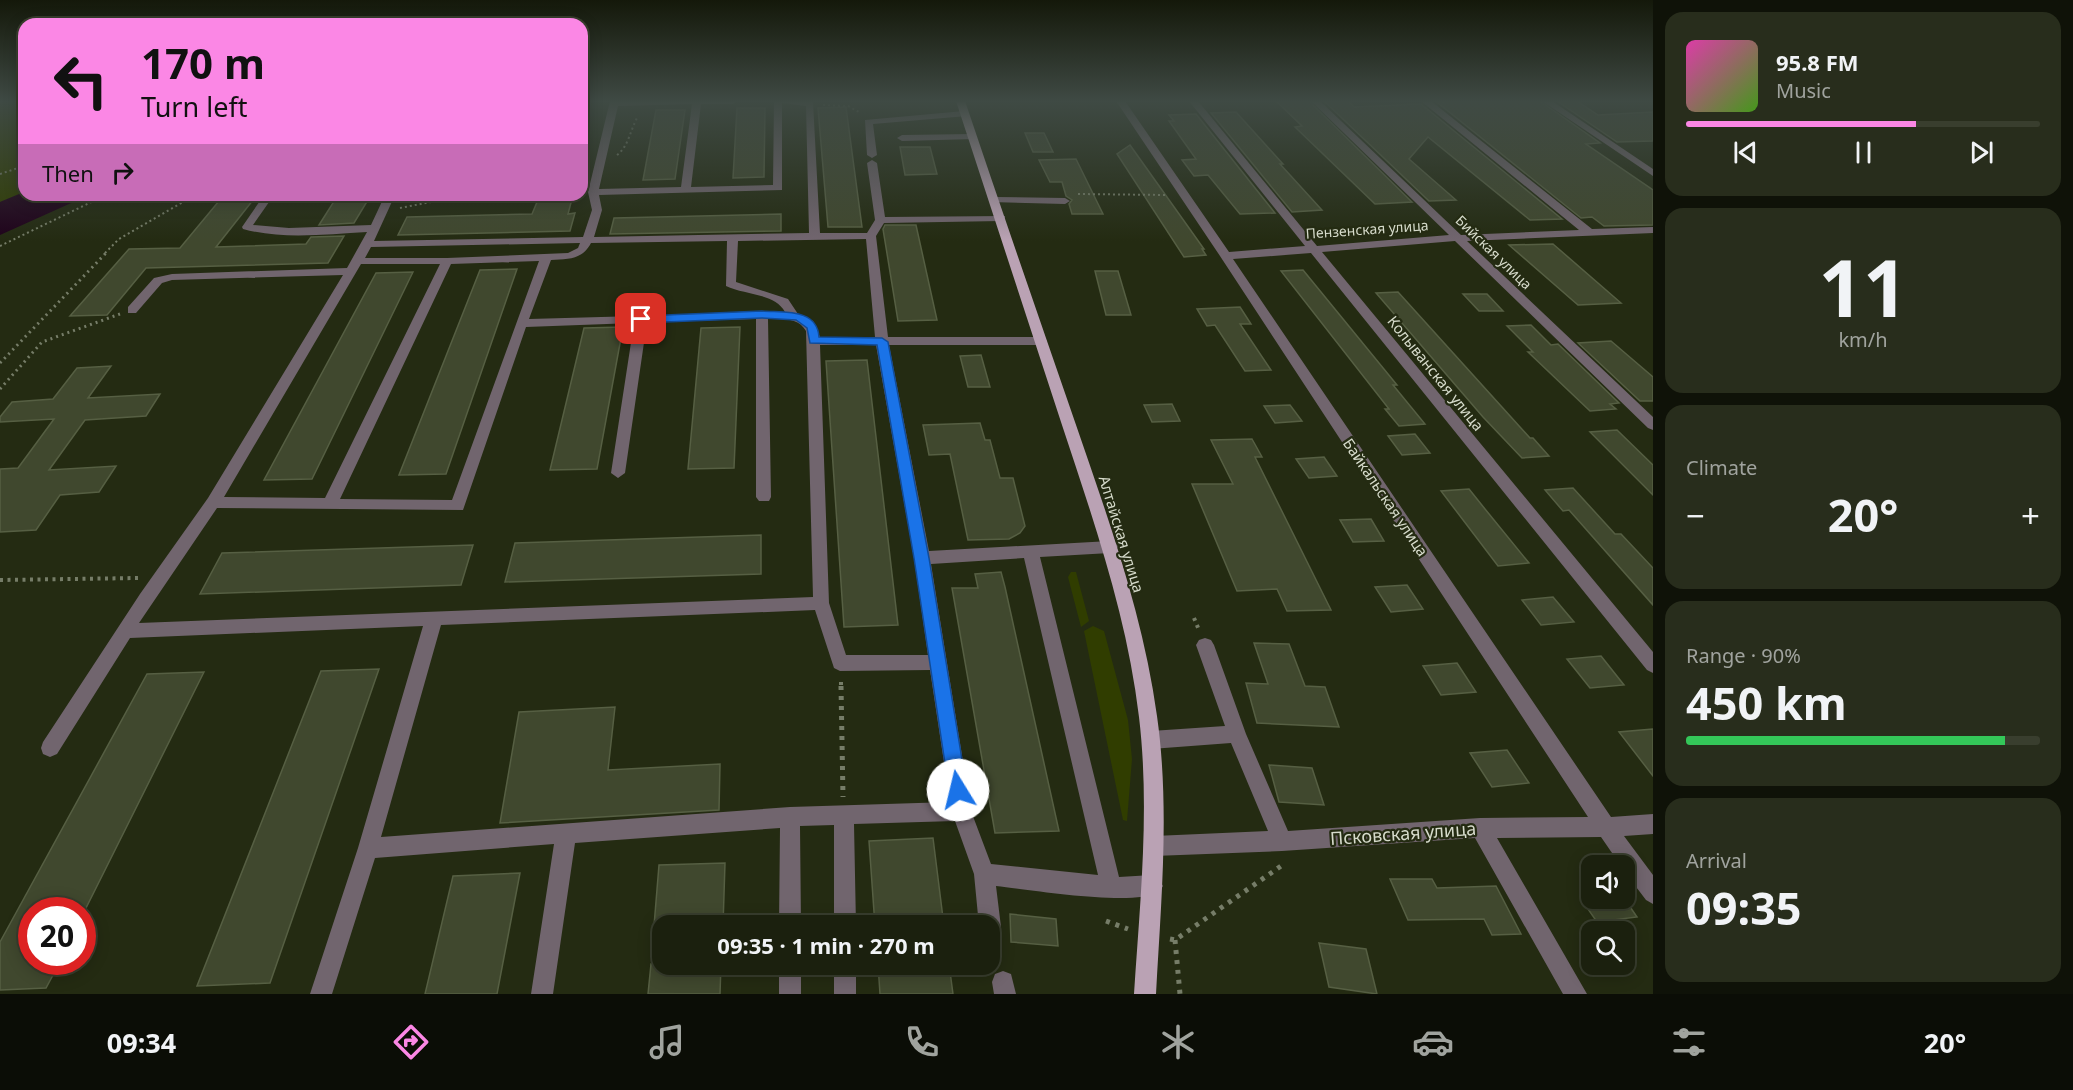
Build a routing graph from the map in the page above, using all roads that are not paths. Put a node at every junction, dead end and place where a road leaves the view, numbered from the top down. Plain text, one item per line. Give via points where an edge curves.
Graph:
1 (603, 147) edge
2 (691, 147) edge
3 (778, 147) edge
4 (812, 147) edge
5 (871, 147) edge
6 (976, 147) edge
7 (1152, 147) edge
8 (1231, 147) edge
9 (1363, 147) edge
10 (1483, 147) edge
11 (1615, 147) edge
12 (1653, 173) edge
13 (596, 177) junction
14 (588, 178) edge
15 (686, 190) junction
16 (592, 192) junction
17 (1069, 198) road end
18 (995, 200) junction
19 (265, 201) edge
20 (387, 201) edge
21 (1001, 218) junction
22 (880, 220) junction
23 (372, 228) junction
24 (1653, 230) edge
25 (1590, 233) junction
26 (815, 236) junction
27 (871, 236) junction
28 (733, 238) junction
29 (1457, 238) junction
30 (587, 241) junction
31 (367, 244) junction
32 (1313, 248) junction
33 (1226, 256) junction
34 (546, 258) junction
35 (447, 261) junction
36 (355, 266) junction
37 (132, 310) road end
38 (762, 315) junction
39 (793, 316) junction
40 (641, 319) junction
41 (520, 323) junction
42 (814, 341) junction
43 (1041, 341) junction
44 (882, 342) junction
45 (1653, 425) edge
46 (618, 474) dead end
47 (764, 497) dead end
48 (213, 502) junction
49 (330, 503) junction
50 (1110, 547) junction
51 (1032, 552) junction
52 (922, 558) junction
53 (821, 603) junction
54 (434, 619) junction
55 (127, 631) junction
56 (1205, 645) dead end
57 (938, 662) junction
58 (1653, 665) edge
59 (1238, 734) junction
60 (1150, 740) junction
61 (50, 748) dead end
62 (961, 811) junction
63 (844, 816) junction
64 (790, 818) junction
65 (1653, 824) edge
66 (1606, 827) junction
67 (1480, 828) junction
68 (566, 833) junction
69 (1282, 841) junction
70 (1154, 846) junction
71 (368, 848) junction
72 (984, 874) junction
73 (1111, 886) junction
74 (1152, 886) junction
75 (1653, 893) edge
76 (790, 915) edge
77 (844, 915) edge
78 (989, 915) edge
79 (790, 975) edge
80 (845, 975) edge
81 (321, 994) edge
82 (542, 994) edge
83 (790, 994) edge
84 (845, 994) edge
85 (1145, 994) edge
86 (1576, 994) edge

1 - 13 street
2 - 15 street
3 - 15 street via 778,188
4 - 26 street
5 - 22 street
6 - 18 main road, Алтайская улица
7 - 33 street, Байкальская улица
8 - 32 street, Колыванская улица
9 - 29 street, Бийская улица
10 - 25 street
11 - 12 street
13 - 14 street
13 - 16 street
15 - 16 street
16 - 30 street via 597,210
17 - 18 street
18 - 21 main road, Алтайская улица
19 - 23 street via 247,227
20 - 23 street
21 - 22 street
21 - 43 main road, Алтайская улица
22 - 27 street
23 - 31 street
24 - 25 street, Пензенская улица
25 - 29 street, Пензенская улица
26 - 27 street
26 - 28 street
27 - 44 street
28 - 30 street
28 - 39 street via 730,284 740,291 786,301
29 - 32 street, Пензенская улица
29 - 45 street, Бийская улица
30 - 31 street
30 - 34 street via 582,250 570,256
31 - 36 street
32 - 33 street, Пензенская улица
32 - 58 street, Колыванская улица
33 - 66 street, Байкальская улица
34 - 35 street
34 - 41 street
35 - 36 street
35 - 49 street
36 - 37 street via 172,277 158,280
36 - 48 street
38 - 39 street
38 - 40 street
38 - 47 street
39 - 42 street via 808,321
40 - 41 street
40 - 46 street
41 - 49 street via 458,506
42 - 44 street
42 - 53 street
43 - 44 street
43 - 50 main road, Алтайская улица
44 - 52 street
48 - 49 street
48 - 55 street
50 - 51 street
50 - 60 main road, Алтайская улица via 1141,671
51 - 52 street
51 - 73 street
52 - 57 street
53 - 54 street
53 - 57 street via 840,663
54 - 55 street
54 - 71 street
55 - 61 street
56 - 59 street
57 - 62 street
59 - 60 street
59 - 69 street
60 - 70 main road, Алтайская улица
62 - 63 street
62 - 72 street
63 - 64 street
63 - 77 street
64 - 68 street
64 - 76 street
65 - 66 street, Псковская улица
66 - 67 street, Псковская улица
66 - 75 street, Байкальская улица
67 - 69 street, Псковская улица
67 - 86 street
68 - 71 street
68 - 82 street
69 - 70 street, Псковская улица
70 - 74 main road, Алтайская улица
71 - 81 street
72 - 73 street
72 - 78 street
73 - 74 street
74 - 85 main road, Алтайская улица
79 - 83 street
80 - 84 street

